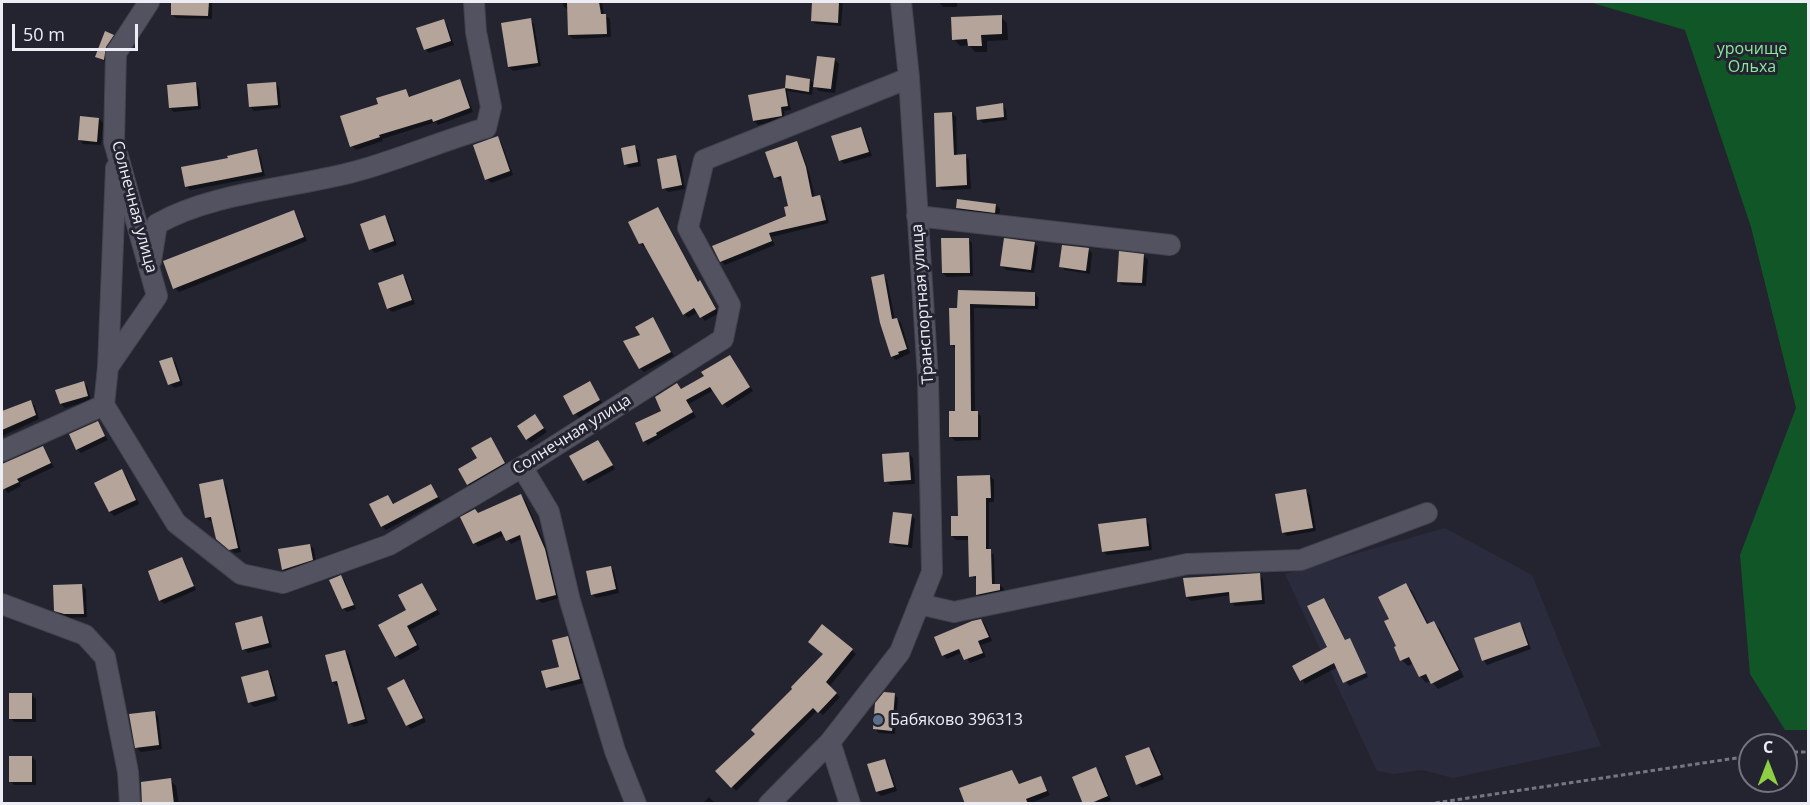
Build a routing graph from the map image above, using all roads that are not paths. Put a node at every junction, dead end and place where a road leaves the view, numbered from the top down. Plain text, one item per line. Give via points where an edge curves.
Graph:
1 (149, 2) edge
2 (474, 2) edge
3 (901, 2) edge
4 (909, 78) junction
5 (117, 150) junction
6 (917, 216) junction
7 (1170, 244) dead end
8 (150, 270) junction
9 (108, 367) junction
10 (104, 405) junction
11 (2, 451) edge
12 (522, 467) junction
13 (1426, 513) dead end
14 (2, 604) edge
15 (919, 604) junction
16 (830, 742) junction
17 (130, 804) edge
18 (636, 804) edge
19 (769, 804) edge
20 (850, 804) edge

1 - 5 street, Солнечная улица via 116,53
2 - 8 street via 491,107 486,128 364,169 176,213 157,224
3 - 4 street, Транспортная улица
4 - 6 street, Транспортная улица
4 - 12 street, Солнечная улица via 704,160 688,228 730,305 723,339
5 - 8 street, Солнечная улица
5 - 9 street
6 - 7 street
6 - 15 street, Транспортная улица via 928,378 932,572
8 - 9 street, Солнечная улица via 157,296
9 - 10 street, Солнечная улица
10 - 11 street
10 - 12 street, Солнечная улица via 176,523 241,574 284,583 389,545
12 - 18 street via 549,512 570,601 608,729
13 - 15 street via 1301,560 1187,564 954,612
14 - 17 street via 85,635 105,657 128,772
15 - 16 street, Транспортная улица via 900,652
16 - 19 street, Транспортная улица
16 - 20 street

